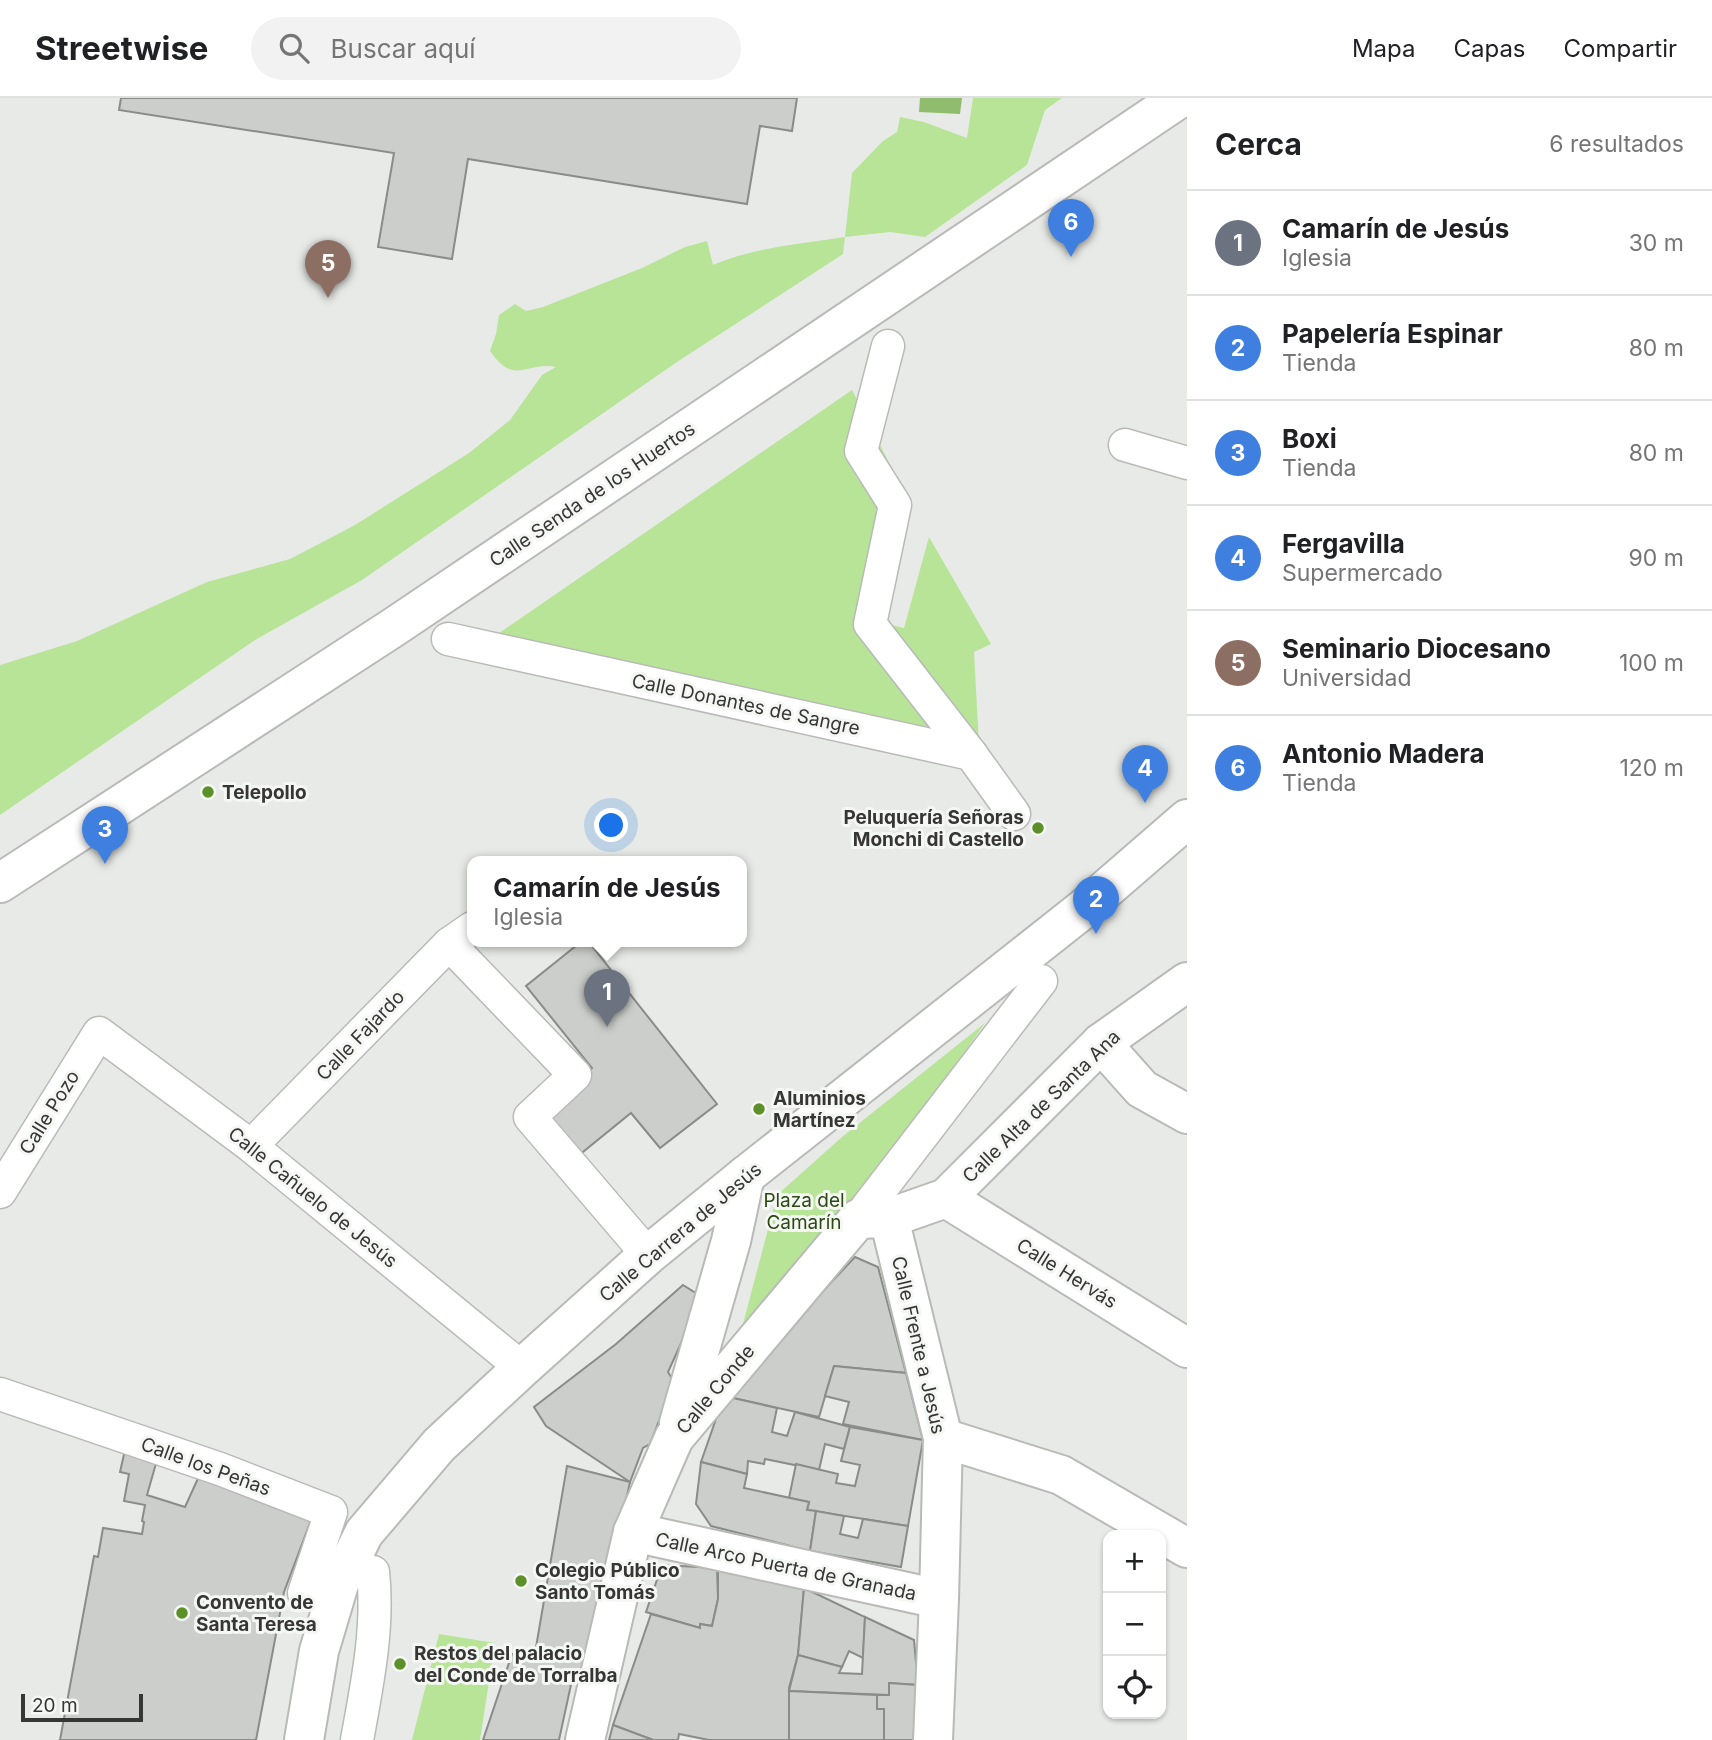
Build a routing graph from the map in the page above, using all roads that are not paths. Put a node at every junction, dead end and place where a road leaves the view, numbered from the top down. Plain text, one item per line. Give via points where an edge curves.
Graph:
1 (1180, 98) edge
2 (888, 346) dead end
3 (1125, 445) dead end
4 (1187, 463) edge
5 (448, 639) dead end
6 (971, 754) junction
7 (1014, 814) dead end
8 (1187, 819) edge
9 (0, 883) edge
10 (461, 936) edge
11 (470, 947) edge
12 (1041, 982) dead end
13 (1187, 982) edge
14 (99, 1033) joint
15 (1101, 1043) junction
16 (1187, 1114) edge
17 (251, 1146) junction
18 (744, 1176) junction
19 (0, 1192) edge
20 (946, 1198) junction
21 (873, 1219) junction
22 (648, 1255) junction
23 (1187, 1348) edge
24 (522, 1368) junction
25 (0, 1394) edge
26 (674, 1438) junction
27 (943, 1438) junction
28 (633, 1532) junction
29 (1187, 1548) edge
30 (373, 1572) dead end
31 (304, 1593) dead end
32 (939, 1599) junction
33 (304, 1740) edge
34 (357, 1740) edge
35 (585, 1740) edge
36 (933, 1740) edge

1 - 9 street, Calle Senda de los Huertos via 394,628
2 - 6 street via 861,451 895,505 870,624
3 - 4 street
5 - 6 street, Calle Donantes de Sangre
6 - 7 street
8 - 18 street, Calle Carrera de Jesús via 1082,910
10 - 17 street, Calle Fajardo
11 - 22 street via 575,1075 530,1117
12 - 21 street
13 - 15 street, Calle Alta de Santa Ana
14 - 17 street, Calle Cañuelo de Jesús
14 - 19 street, Calle Pozo
15 - 16 street via 1142,1089
15 - 20 street, Calle Alta de Santa Ana
17 - 24 street, Calle Cañuelo de Jesús
18 - 22 street, Calle Carrera de Jesús
18 - 26 street via 731,1241
20 - 21 street, Calle Alta de Santa Ana
20 - 23 street, Calle Hervás
21 - 26 street, Calle Conde
21 - 27 street, Calle Frente a Jesús
22 - 24 street, Calle Carrera de Jesús
24 - 33 street, Calle Carrera de Jesús via 439,1445 365,1533 339,1584 319,1651
25 - 31 street, Calle los Peñas via 331,1512
26 - 28 street, Calle Conde
27 - 29 street via 1061,1475
27 - 32 street, Calle Frente a Jesús
28 - 32 street, Calle Arco Puerta de Granada
28 - 35 street, Calle Conde
30 - 34 street via 371,1660
32 - 36 street, Calle Frente a Jesús

